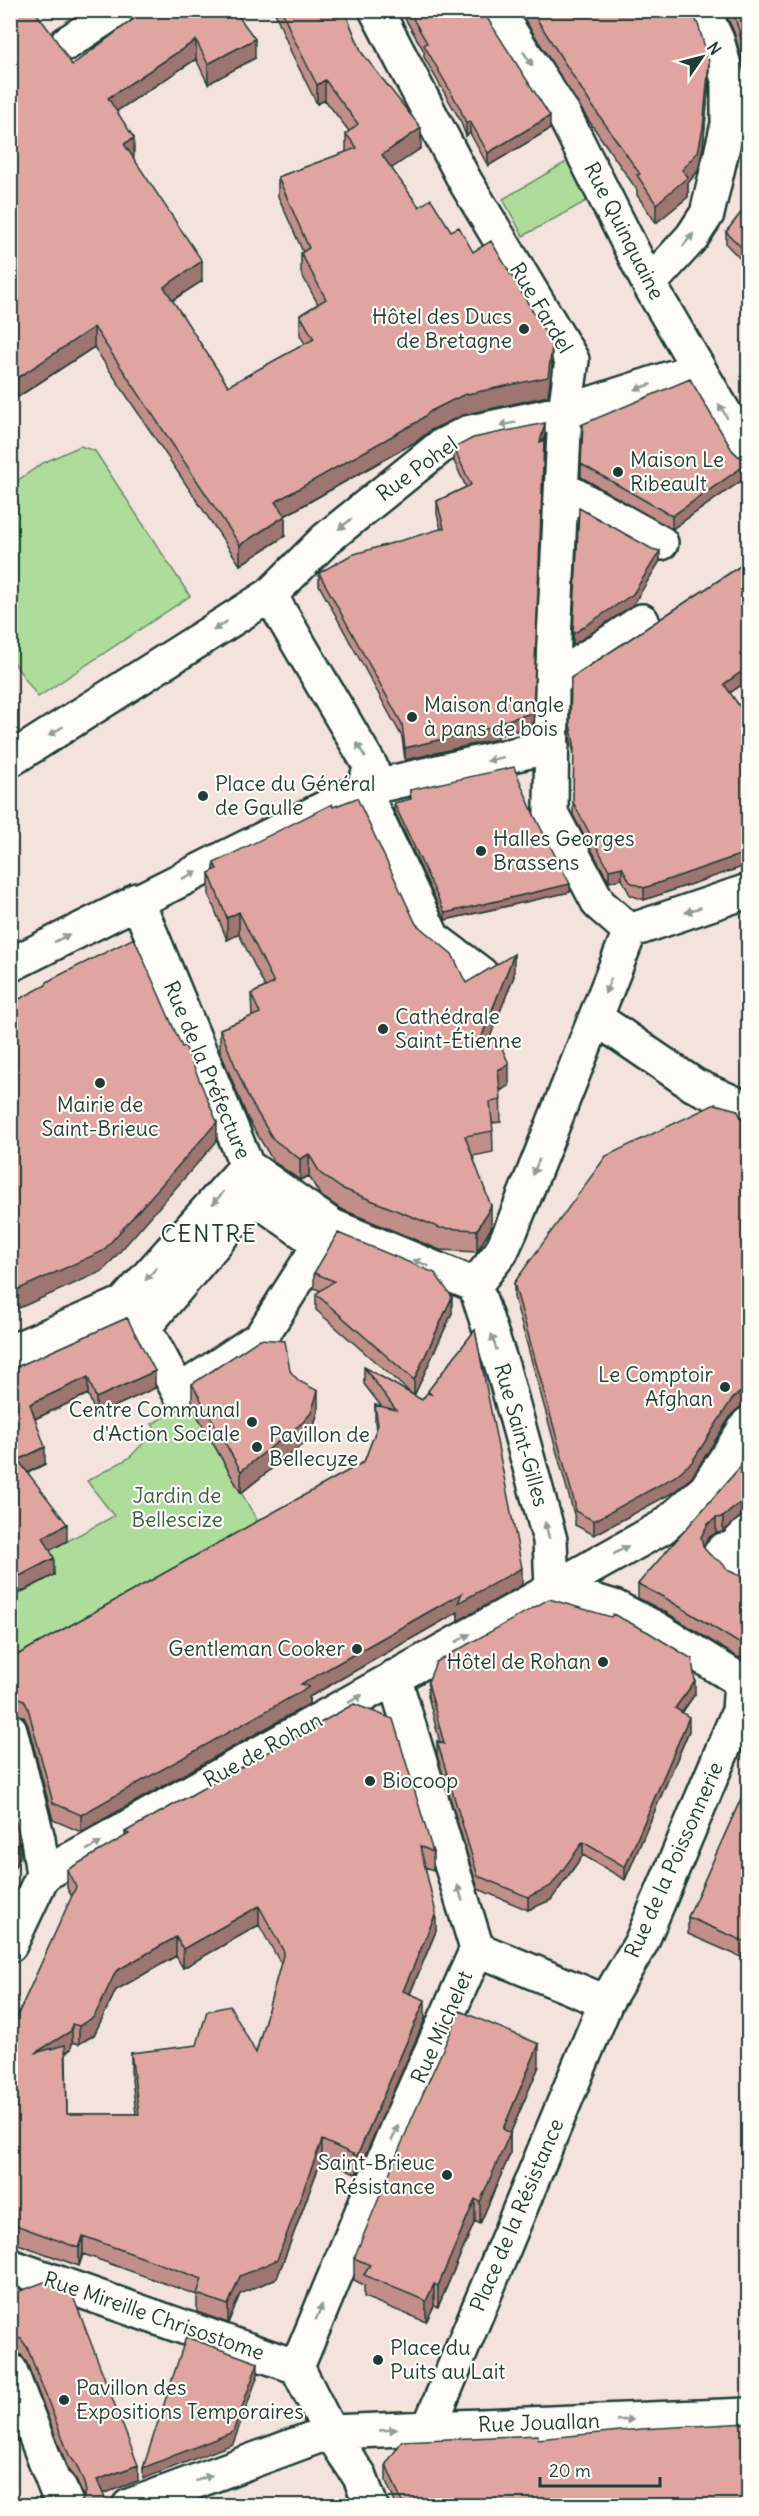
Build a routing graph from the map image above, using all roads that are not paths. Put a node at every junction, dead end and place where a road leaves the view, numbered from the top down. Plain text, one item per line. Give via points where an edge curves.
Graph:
1 (117, 10) edge
2 (376, 10) edge
3 (496, 10) edge
4 (703, 10) edge
5 (68, 43) dead end
6 (649, 284) junction
7 (698, 369) junction
8 (565, 412) junction
9 (748, 453) edge
10 (562, 488) junction
11 (661, 543) dead end
12 (270, 595) junction
13 (642, 621) dead end
14 (552, 681) junction
15 (552, 746) junction
16 (10, 760) edge
17 (363, 789) junction
18 (748, 891) edge
19 (137, 900) junction
20 (630, 932) junction
21 (10, 965) edge
22 (481, 974) edge
23 (596, 1018) junction
24 (748, 1109) edge
25 (247, 1166) junction
26 (320, 1244) joint
27 (475, 1285) junction
28 (10, 1352) edge
29 (748, 1424) edge
30 (748, 1536) edge
31 (748, 1572) edge
32 (552, 1588) junction
33 (394, 1677) junction
34 (745, 1682) edge
35 (10, 1730) edge
36 (43, 1875) junction
37 (10, 1945) edge
38 (477, 1949) junction
39 (606, 2002) junction
40 (10, 2266) edge
41 (297, 2367) junction
42 (10, 2370) edge
43 (748, 2415) edge
44 (429, 2428) junction
45 (330, 2432) junction
46 (366, 2491) edge
47 (67, 2505) edge
48 (129, 2505) edge

1 - 5 street
2 - 8 street, Rue Fardel via 465,181 572,360
3 -> 6 street, Rue Quinquaine via 563,112
6 -> 4 street via 708,214 728,124 728,80 717,40
6 - 7 street, Rue Quinquaine
7 -> 8 street, Rue Pohel
9 -> 7 street, Rue Quinquaine
8 - 10 street, Rue Fardel
8 -> 12 street, Rue Pohel via 467,433 440,447 326,539
10 - 11 street
10 - 14 street, Rue Fardel
12 -> 16 street
17 -> 12 street via 371,767
13 - 14 street
14 - 15 street, Rue Fardel
15 -> 17 street
15 - 20 street, Rue Fardel via 551,813 599,904
19 -> 17 street
17 - 22 street via 433,938
18 -> 20 street
21 -> 19 street
19 - 25 street, Rue de la Préfecture
20 -> 23 street
23 - 24 street via 694,1085
23 -> 27 street via 501,1252
27 -> 25 street, Rue de la Préfecture via 332,1226
25 -> 28 street via 124,1303
26 - 26 street via 261,1337 180,1392 144,1327 254,1197
32 -> 27 street, Rue Saint-Gilles via 550,1540 503,1369
32 -> 29 street, Rue de Rohan via 663,1527 706,1489
30 - 31 street via 727,1554 723,1550 720,1554 741,1567 739,1570 747,1575
33 -> 32 street, Rue de Rohan
32 - 34 street via 614,1607
36 -> 33 street, Rue de Rohan
38 -> 33 street, Rue Michelet
34 - 39 street, Rue de la Poissonnerie via 739,1711 641,1944
35 - 36 street via 38,1839
36 - 37 street
38 - 39 street
41 -> 38 street, Rue Michelet
39 - 44 street, Place de la Résistance
40 - 41 street, Rue Mireille Chrisostome
41 - 45 street
42 - 47 street via 56,2488 59,2487
44 -> 43 street, Rue Jouallan
45 -> 44 street, Rue Jouallan
45 - 46 street
48 -> 45 street, Rue Jouallan

